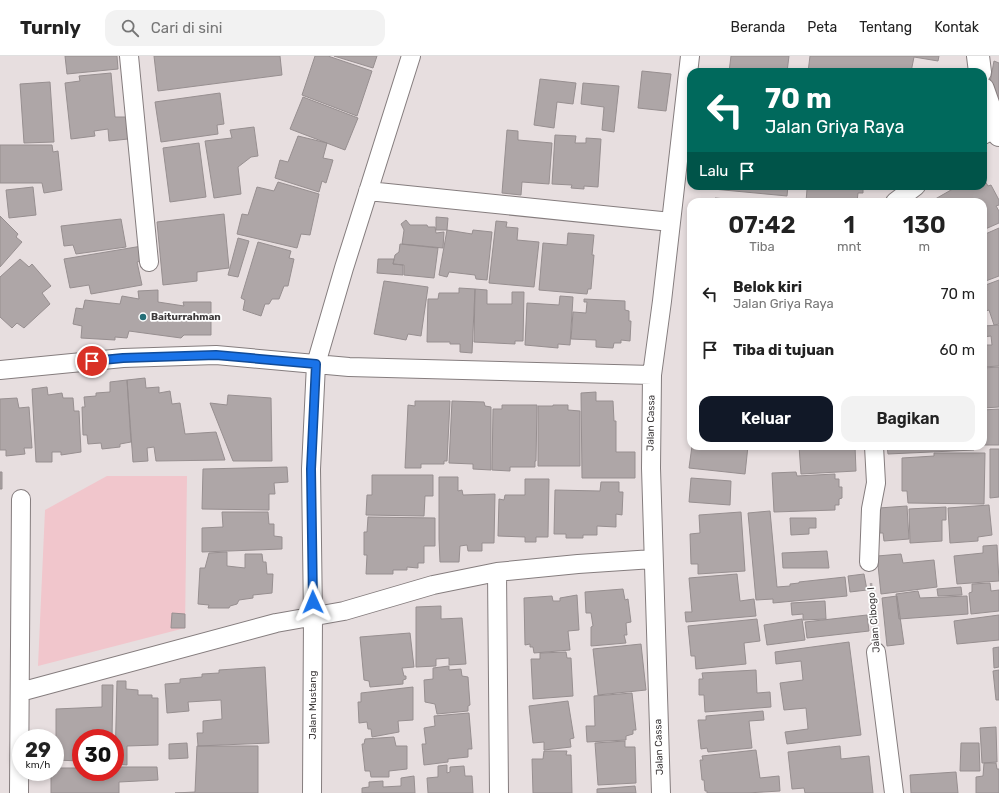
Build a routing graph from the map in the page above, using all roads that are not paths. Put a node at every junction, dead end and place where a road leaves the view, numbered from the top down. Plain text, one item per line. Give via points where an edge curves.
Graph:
1 (129, 56) edge
2 (411, 56) edge
3 (690, 56) edge
4 (978, 56) edge
5 (689, 68) edge
6 (980, 68) edge
7 (687, 82) edge
8 (987, 107) edge
9 (993, 133) edge
10 (911, 190) edge
11 (368, 191) junction
12 (900, 198) edge
13 (671, 222) junction
14 (149, 262) dead end
15 (316, 364) junction
16 (4, 366) edge
17 (652, 375) junction
18 (874, 450) edge
19 (21, 499) dead end
20 (653, 559) junction
21 (869, 562) road end
22 (497, 572) junction
23 (313, 617) junction
24 (876, 652) road end
25 (20, 692) junction
26 (19, 793) edge
27 (312, 793) edge
28 (499, 793) edge
29 (661, 793) edge
30 (894, 793) edge

1 - 14 street
2 - 11 street, Jalan Mustang
3 - 5 street, Jalan Cassa
4 - 6 street
7 - 13 street, Jalan Cassa
8 - 9 street
10 - 12 street
11 - 13 street
11 - 15 street, Jalan Mustang
13 - 17 street, Jalan Cassa
15 - 16 street via 216,355
15 - 17 street
15 - 23 street, Jalan Mustang via 311,469
17 - 20 street, Jalan Cassa
18 - 21 street via 876,482 871,509
19 - 25 street
20 - 22 street
20 - 29 street, Jalan Cassa
22 - 23 street via 434,585 344,611
22 - 28 street
23 - 25 street via 276,623
23 - 27 street, Jalan Mustang
24 - 30 street, Jalan Cibogo I
25 - 26 street

